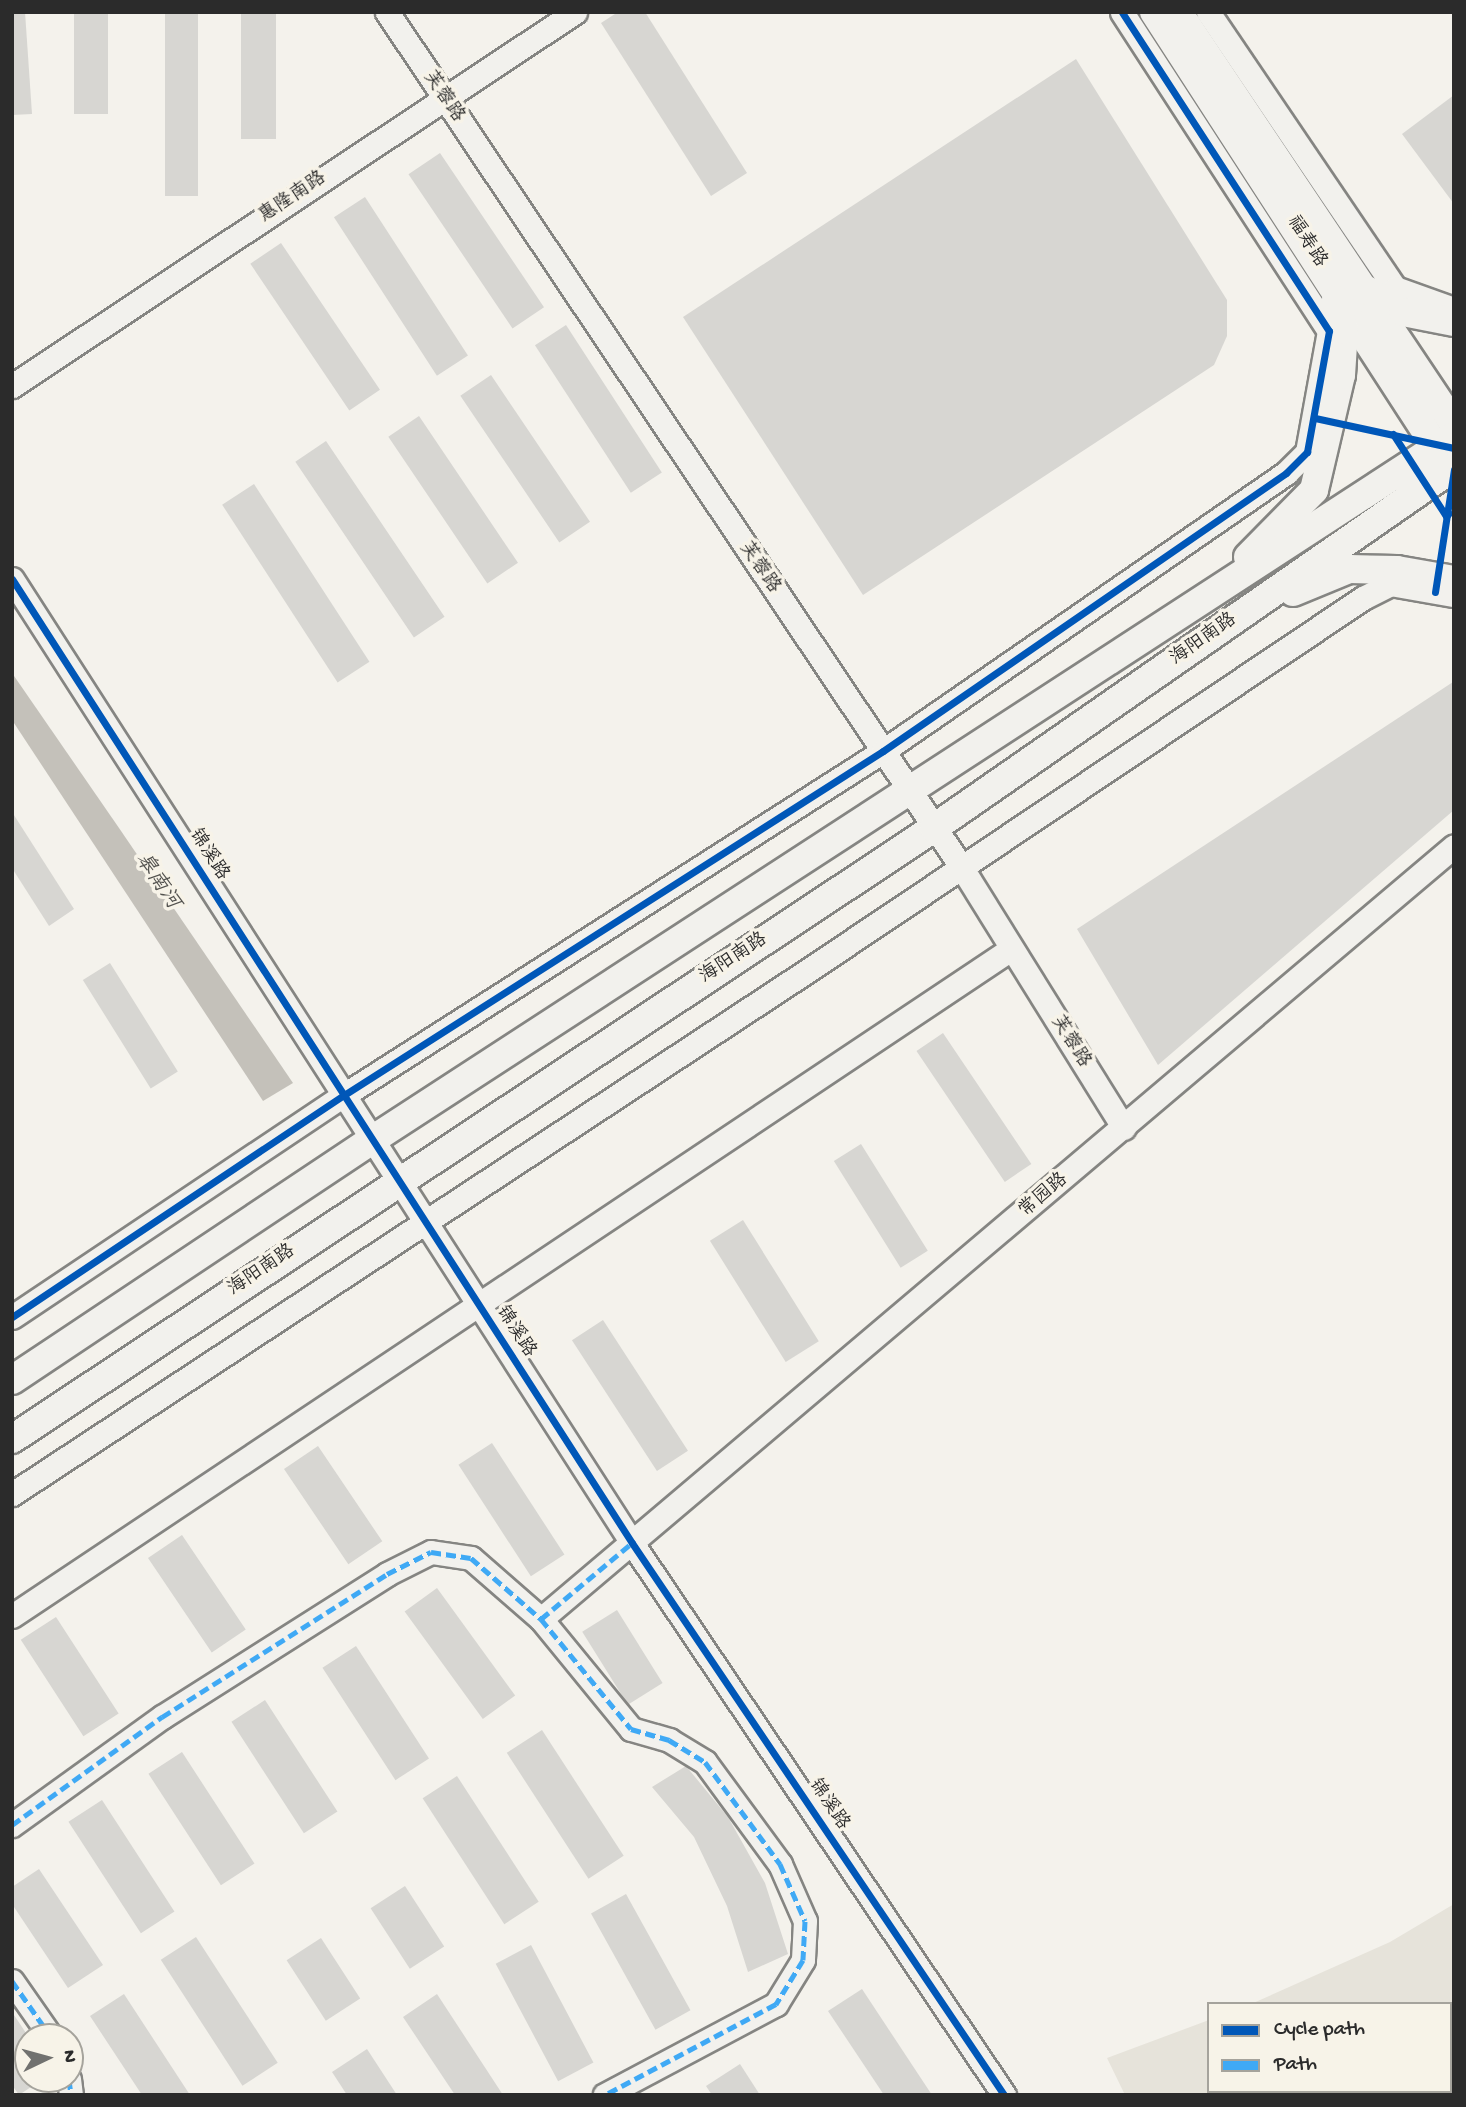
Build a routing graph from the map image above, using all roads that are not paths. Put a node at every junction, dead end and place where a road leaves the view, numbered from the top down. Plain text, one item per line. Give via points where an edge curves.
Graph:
1 (387, 12) edge
2 (575, 12) edge
3 (1122, 12) edge
4 (1154, 12) edge
5 (1178, 12) edge
6 (1208, 12) edge
7 (443, 97) junction
8 (1332, 281) junction
9 (1363, 288) junction
10 (1454, 309) edge
11 (1454, 322) edge
12 (12, 386) edge
13 (1454, 424) edge
14 (1450, 459) edge
15 (12, 579) edge
16 (1454, 580) edge
17 (1216, 590) junction
18 (1454, 595) edge
19 (1242, 614) junction
20 (883, 751) junction
21 (910, 790) junction
22 (934, 828) junction
23 (1454, 846) edge
24 (962, 868) junction
25 (1011, 949) junction
26 (344, 1095) junction
27 (1125, 1128) junction
28 (372, 1140) junction
29 (398, 1180) junction
30 (425, 1222) junction
31 (477, 1302) junction
32 (12, 1318) edge
33 (12, 1380) edge
34 (12, 1439) edge
35 (12, 1494) edge
36 (632, 1542) junction
37 (12, 1616) edge
38 (541, 1619) junction
39 (12, 1825) edge
40 (12, 1981) edge
41 (41, 2023) edge
42 (605, 2095) edge
43 (1004, 2095) edge

1 - 7 street, 芙蓉路
2 - 7 street, 惠隆南路
3 - 20 street via 1329,331 1307,452 1286,473
4 - 8 main road, 福寿路
5 - 9 main road, 福寿路
6 - 10 street via 1395,288
7 - 12 street, 惠隆南路
7 - 20 street, 芙蓉路
8 - 14 main road, 福寿路
8 - 17 main road via 1344,330 1341,375 1314,490
9 - 11 main road via 1403,312
9 - 13 main road, 福寿路
14 - 17 main road, 海阳南路
14 - 19 main road, 海阳南路
15 - 26 street, 锦溪路
16 - 19 main road via 1396,570 1349,569
17 - 21 main road, 海阳南路
18 - 24 street via 1390,584 1363,598
19 - 22 main road, 海阳南路
20 - 21 street, 芙蓉路
20 - 26 street
21 - 22 street, 芙蓉路
21 - 28 main road, 海阳南路
22 - 24 street, 芙蓉路
22 - 29 main road, 海阳南路
23 - 27 street, 常园路
24 - 25 street, 芙蓉路
24 - 30 street
25 - 27 street, 芙蓉路
25 - 31 street
26 - 28 street, 锦溪路
26 - 32 street
27 - 36 street, 常园路
28 - 29 street, 锦溪路
28 - 33 main road, 海阳南路
29 - 30 street, 锦溪路
29 - 34 main road, 海阳南路
30 - 31 street, 锦溪路
30 - 35 street
31 - 36 street, 锦溪路
31 - 37 street
36 - 38 street, 常园路
36 - 43 street, 锦溪路
38 - 39 street via 471,1558 432,1552 387,1574 173,1710
38 - 42 street via 631,1729 669,1740 705,1762 780,1864 804,1921 803,1960 776,2004
40 - 41 street

